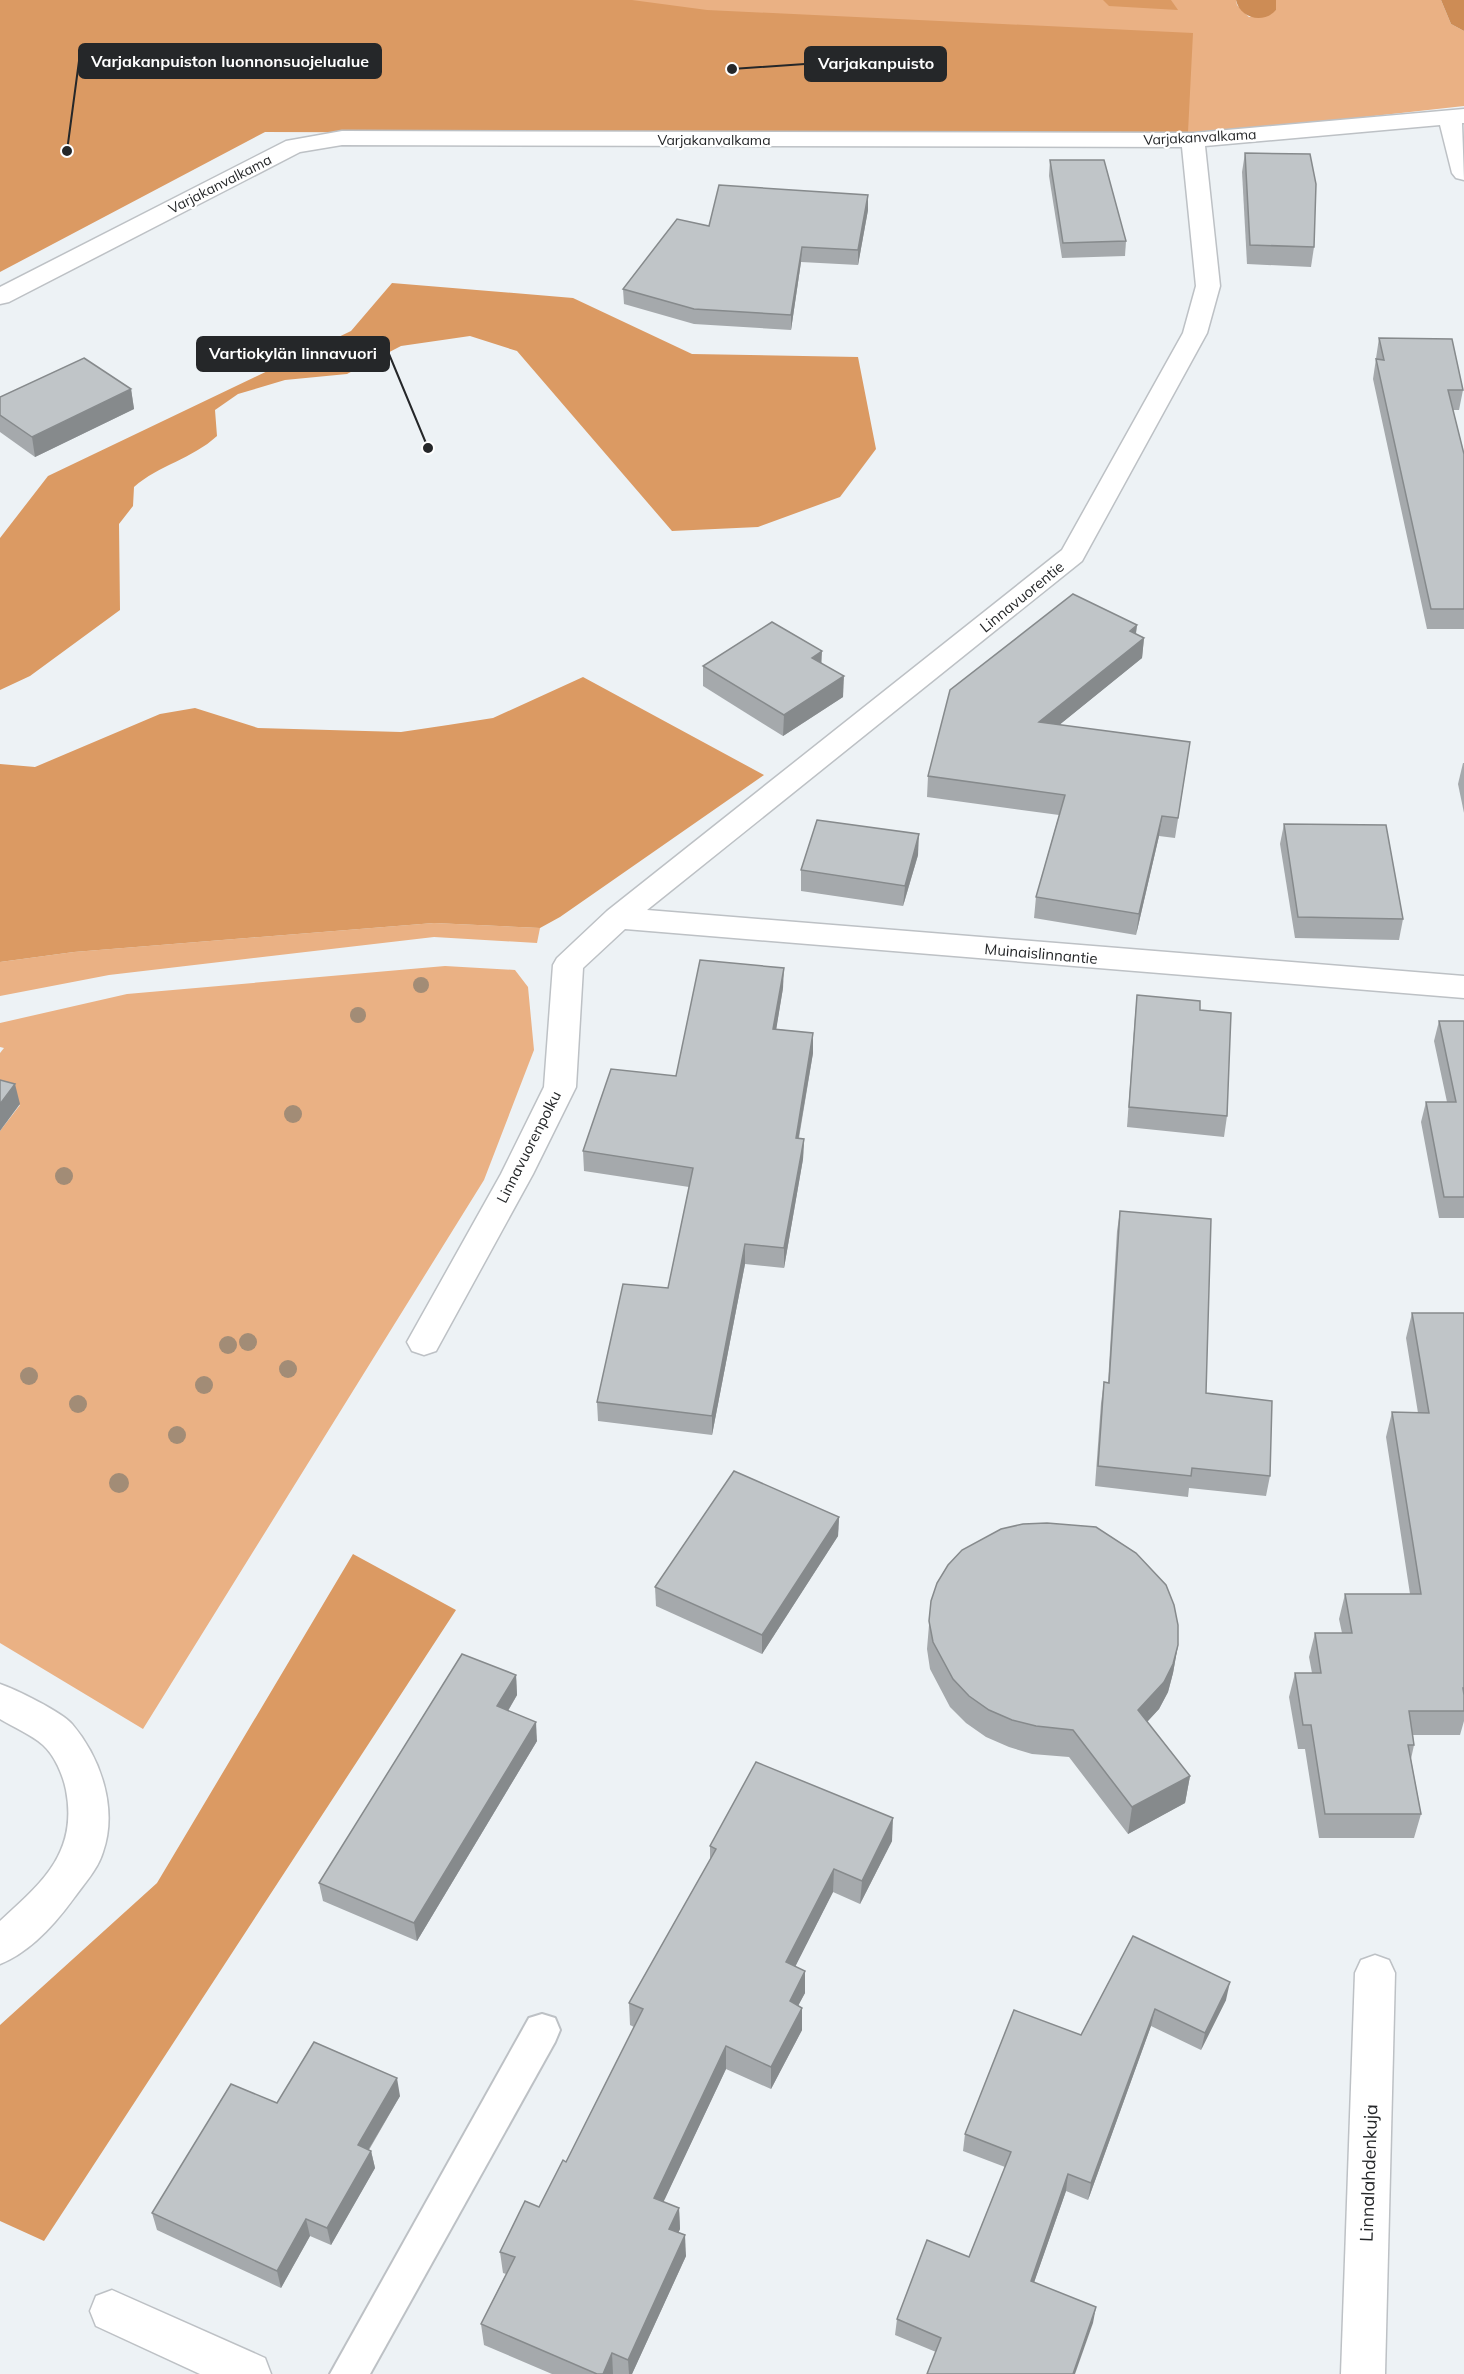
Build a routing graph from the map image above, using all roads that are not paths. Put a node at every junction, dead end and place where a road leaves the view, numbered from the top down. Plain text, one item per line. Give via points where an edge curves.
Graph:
1 (1456, 117) edge
2 (1193, 140) junction
3 (1464, 173) edge
4 (0, 297) edge
5 (618, 918) junction
6 (1464, 987) edge
7 (424, 1342) dead end
8 (0, 1700) edge
9 (0, 1946) edge
10 (1375, 1973) dead end
11 (542, 2030) dead end
12 (112, 2311) dead end
13 (249, 2374) edge
14 (349, 2374) edge
15 (1363, 2374) edge

1 - 2 street, Varjakanvalkama
1 - 3 street
2 - 4 street, Varjakanvalkama via 342,138 294,146
2 - 5 street, Linnavuorentie via 1208,286 1198,324 1073,555
5 - 6 street, Muinaislinnantie
5 - 7 street, Linnavuorenpolku via 568,965 560,1087
8 - 9 street via 57,1734 81,1771 90,1814 84,1851 46,1904
10 - 15 street, Linnalahdenkuja
11 - 14 lane
12 - 13 street

